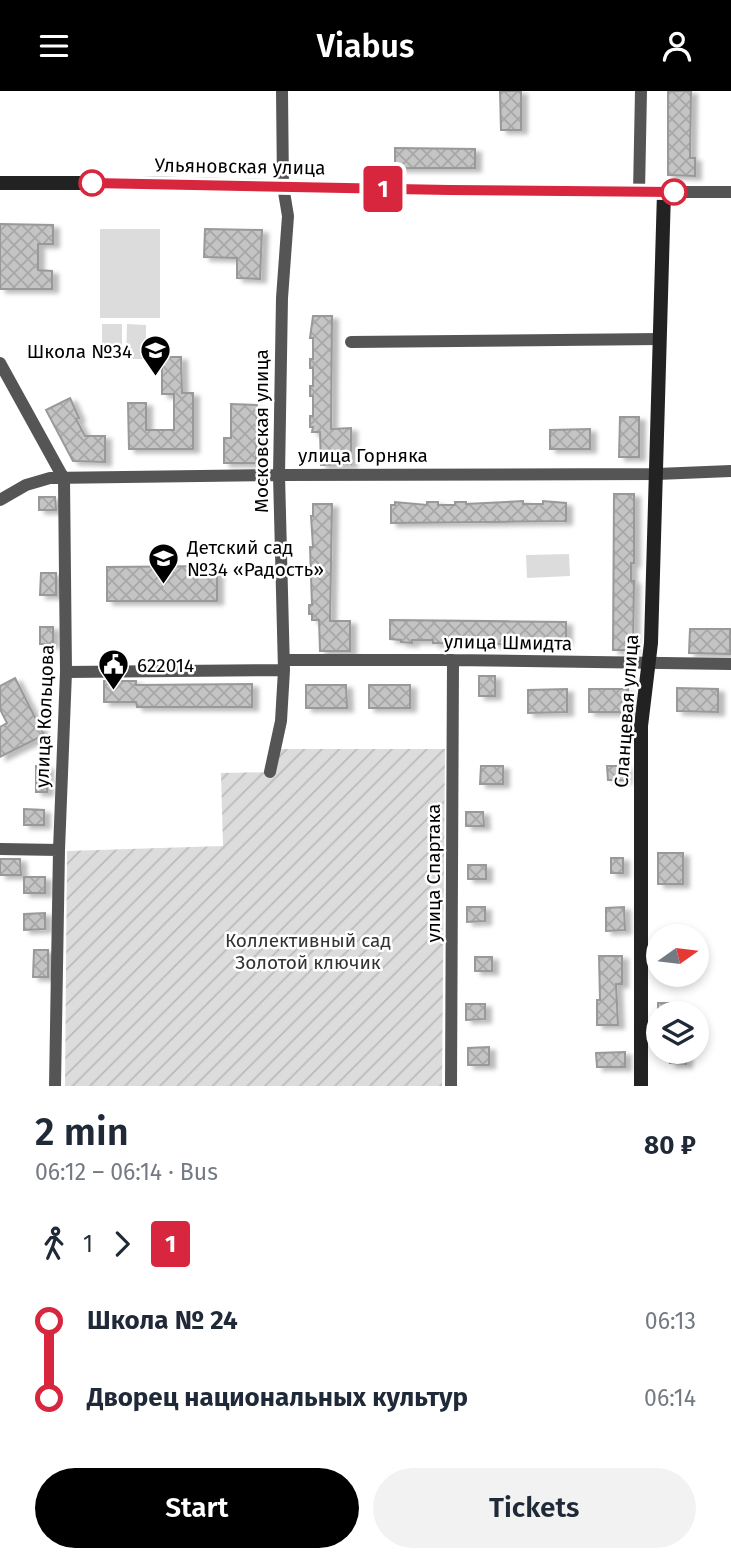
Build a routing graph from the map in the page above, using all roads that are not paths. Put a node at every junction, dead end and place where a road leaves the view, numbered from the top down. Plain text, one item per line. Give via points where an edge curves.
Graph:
1 (282, 91) edge
2 (641, 91) edge
3 (0, 183) edge
4 (283, 186) junction
5 (639, 192) junction
6 (664, 192) junction
7 (731, 192) edge
8 (660, 339) junction
9 (351, 342) dead end
10 (0, 363) edge
11 (731, 471) edge
12 (657, 474) junction
13 (279, 475) junction
14 (64, 479) junction
15 (0, 500) edge
16 (453, 660) junction
17 (647, 663) junction
18 (731, 664) edge
19 (284, 665) junction
20 (66, 672) junction
21 (270, 772) dead end
22 (0, 849) edge
23 (59, 850) junction
24 (55, 1086) edge
25 (450, 1086) edge
26 (641, 1086) edge

1 - 4 street, Московская улица
2 - 5 street
3 - 4 main road, Ульяновская улица
4 - 5 main road, Ульяновская улица
4 - 13 street, Московская улица via 288,216
5 - 6 main road, Ульяновская улица
6 - 7 street, Ульяновская улица
6 - 8 main road, Сланцевая улица
8 - 9 street
8 - 12 main road, Сланцевая улица
10 - 14 street, улица Кольцова
11 - 12 street, улица Горняка
12 - 13 street, улица Горняка
12 - 17 main road, Сланцевая улица
13 - 14 street, улица Горняка
13 - 19 street, Московская улица
14 - 15 street, улица Горняка via 40,479
14 - 20 street, улица Кольцова
16 - 17 street, улица Шмидта
16 - 19 street, улица Шмидта
16 - 25 street, улица Спартака
17 - 18 street, улица Шмидта
17 - 26 main road, Сланцевая улица via 640,788
19 - 20 street, улица Шмидта
19 - 21 street, Московская улица via 281,720
20 - 23 street, улица Кольцова
22 - 23 street
23 - 24 street, улица Кольцова

